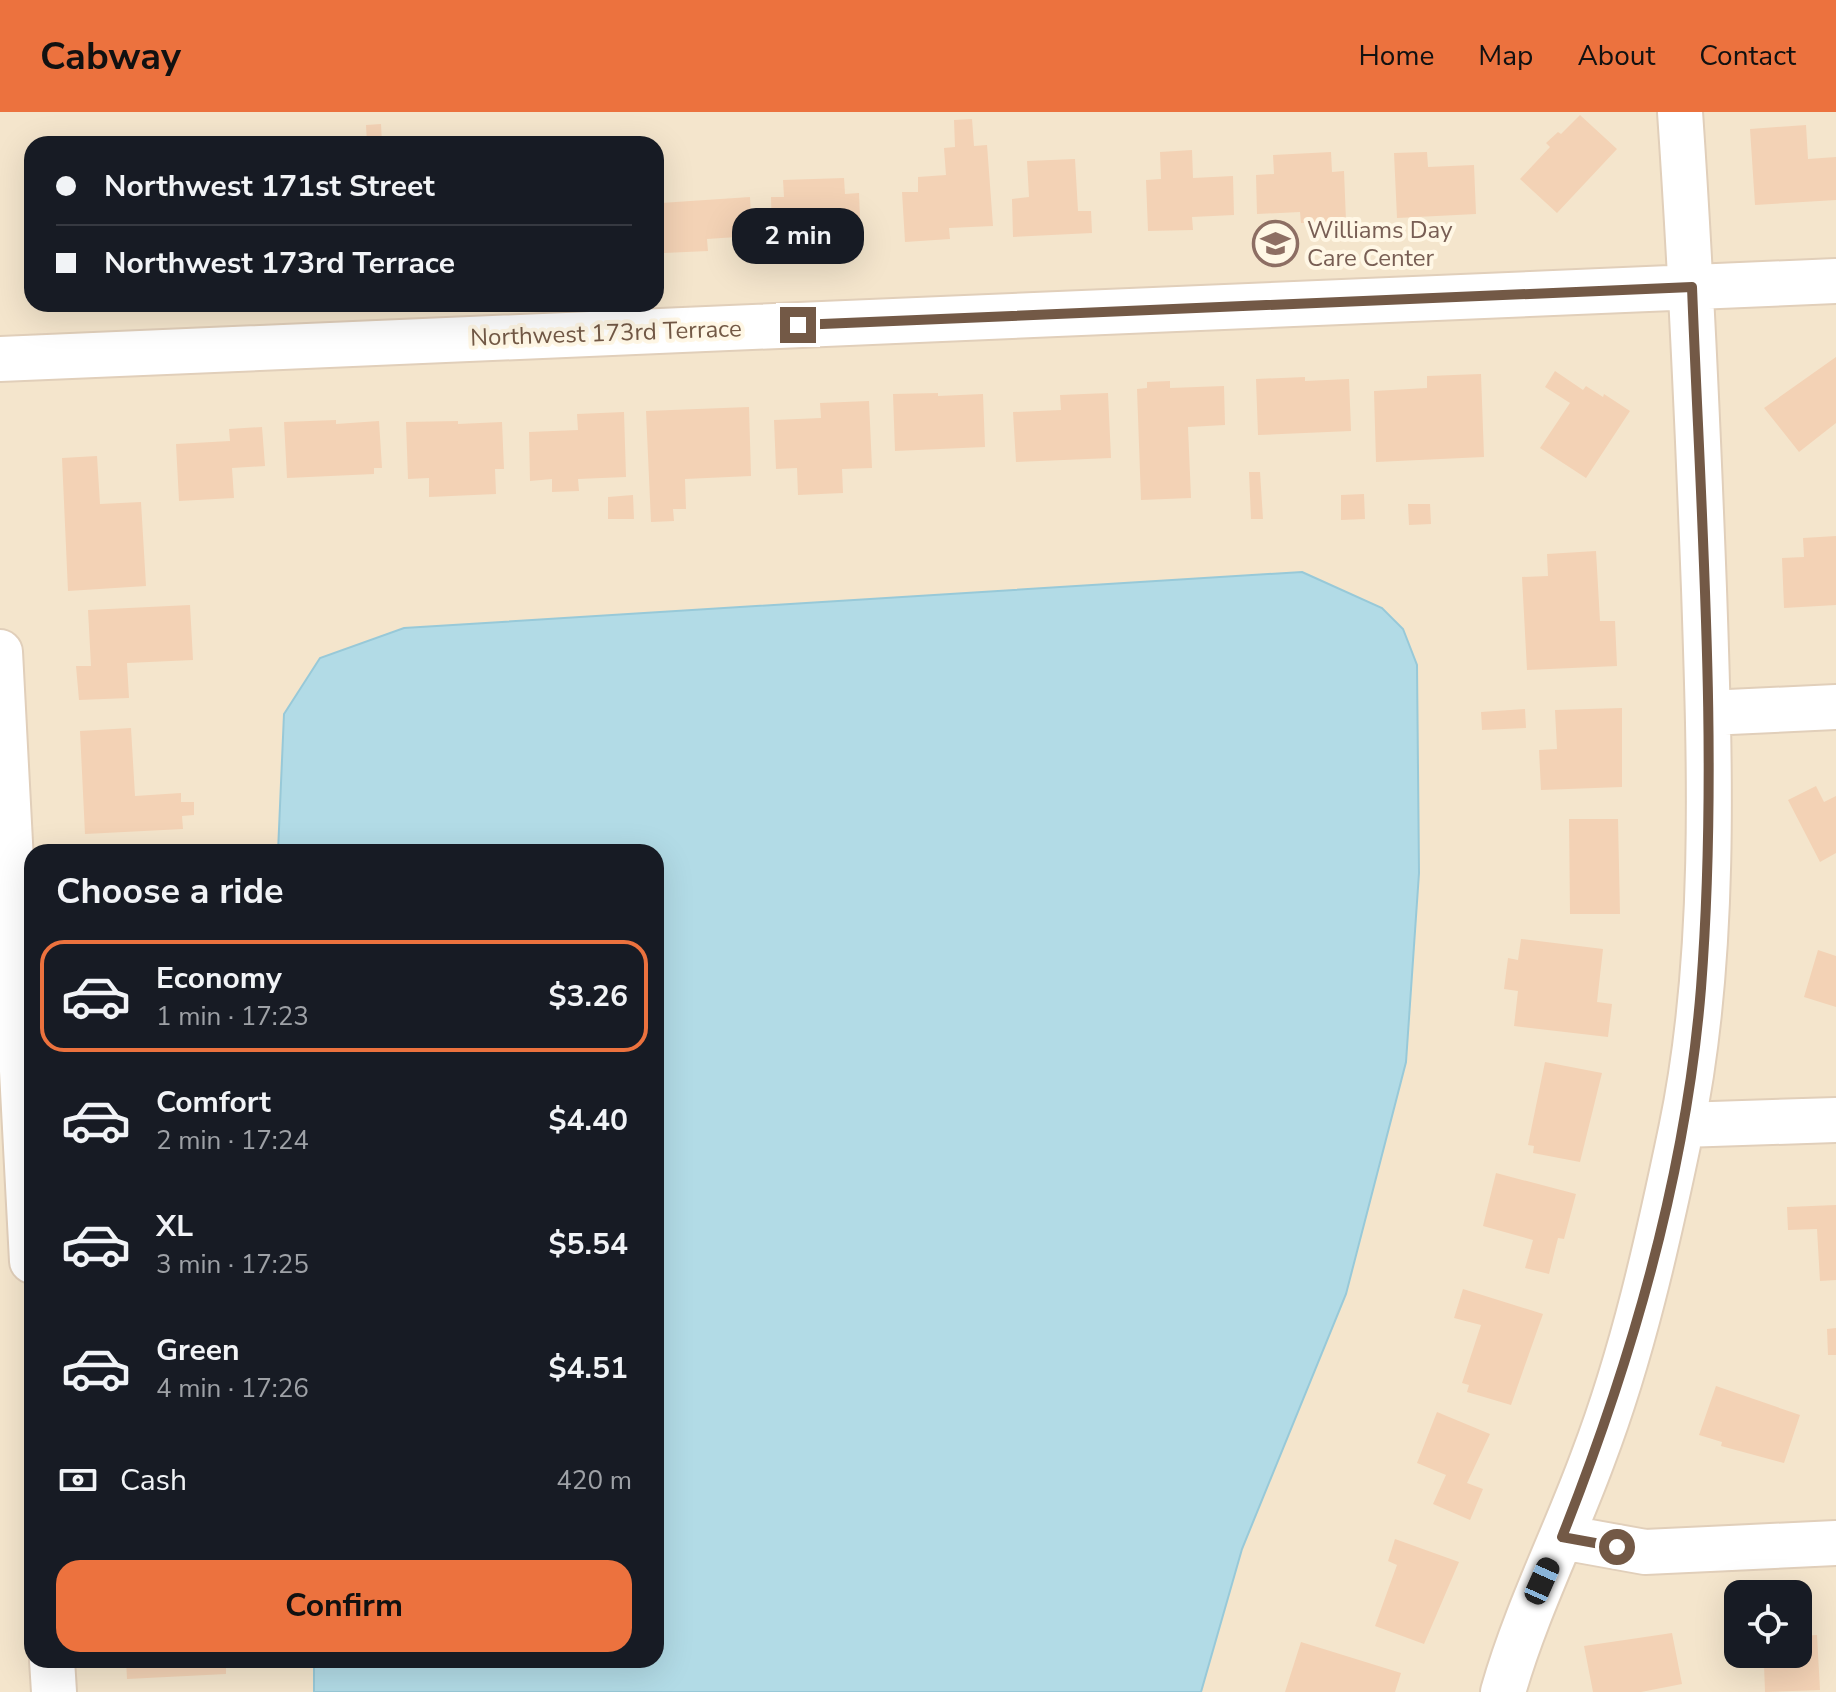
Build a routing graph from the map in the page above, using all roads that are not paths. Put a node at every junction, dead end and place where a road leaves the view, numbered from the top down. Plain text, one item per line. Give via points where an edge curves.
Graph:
1 (1680, 112) edge
2 (1836, 281) edge
3 (1692, 287) junction
4 (0, 359) edge
5 (0, 652) edge
6 (1836, 707) edge
7 (1708, 713) junction
8 (3, 736) edge
9 (24, 1116) edge
10 (1836, 1120) edge
11 (1682, 1125) junction
12 (1562, 1537) junction
13 (1836, 1543) edge
14 (52, 1668) edge
15 (54, 1692) edge
16 (1503, 1692) edge

1 - 3 street
2 - 3 street, Northwest 173rd Terrace
3 - 4 street, Northwest 173rd Terrace
3 - 7 street
5 - 8 street
6 - 7 street
7 - 11 street via 1701,990
8 - 9 street
10 - 11 street
11 - 12 street via 1647,1280 1595,1454
12 - 13 street via 1645,1552
12 - 16 street via 1522,1626
14 - 15 street

